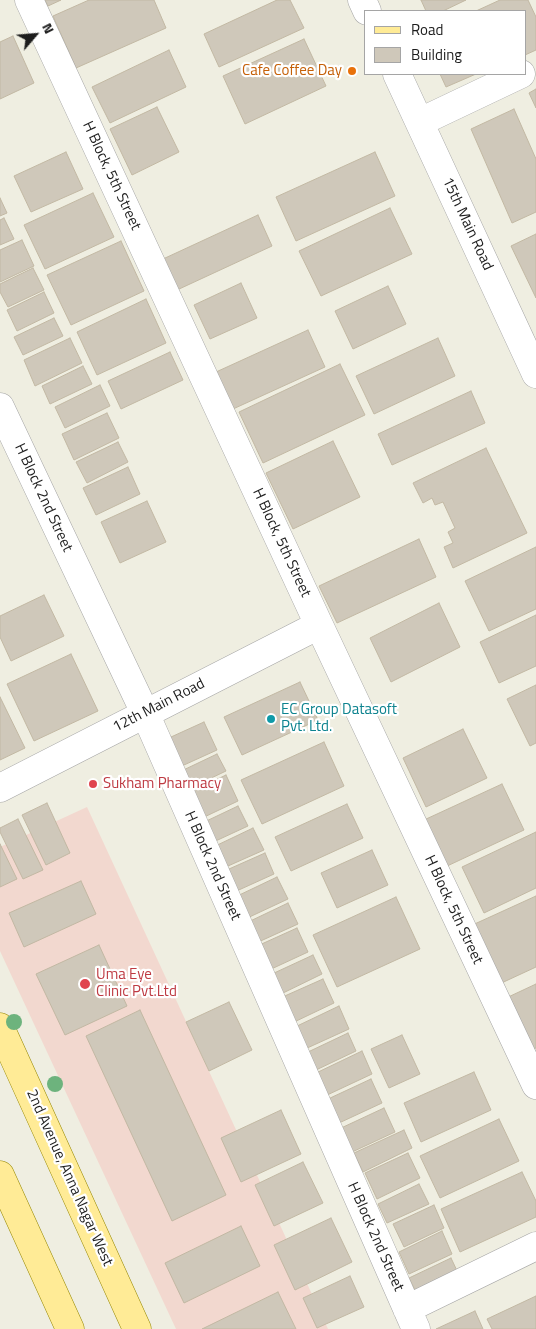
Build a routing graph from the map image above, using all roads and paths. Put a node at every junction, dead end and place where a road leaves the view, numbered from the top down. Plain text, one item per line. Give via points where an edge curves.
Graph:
1 (29, 0) edge
2 (397, 75) edge
3 (519, 75) edge
4 (420, 122) junction
5 (535, 367) edge
6 (0, 407) edge
7 (319, 625) junction
8 (144, 713) junction
9 (0, 788) edge
10 (0, 1027) edge
11 (534, 1074) edge
12 (0, 1176) edge
13 (536, 1246) edge
14 (412, 1319) edge
15 (70, 1329) edge
16 (137, 1329) edge

1 - 7 street, H Block, 5th Street
2 - 4 street, 15th Main Road
3 - 4 street
4 - 5 street, 15th Main Road
6 - 8 street, H Block 2nd Street
7 - 8 street, 12th Main Road
7 - 11 street, H Block, 5th Street
8 - 9 street, 12th Main Road
8 - 14 street, H Block 2nd Street
10 - 16 main road, 2nd Avenue, Anna Nagar West
12 - 15 main road
13 - 14 street

